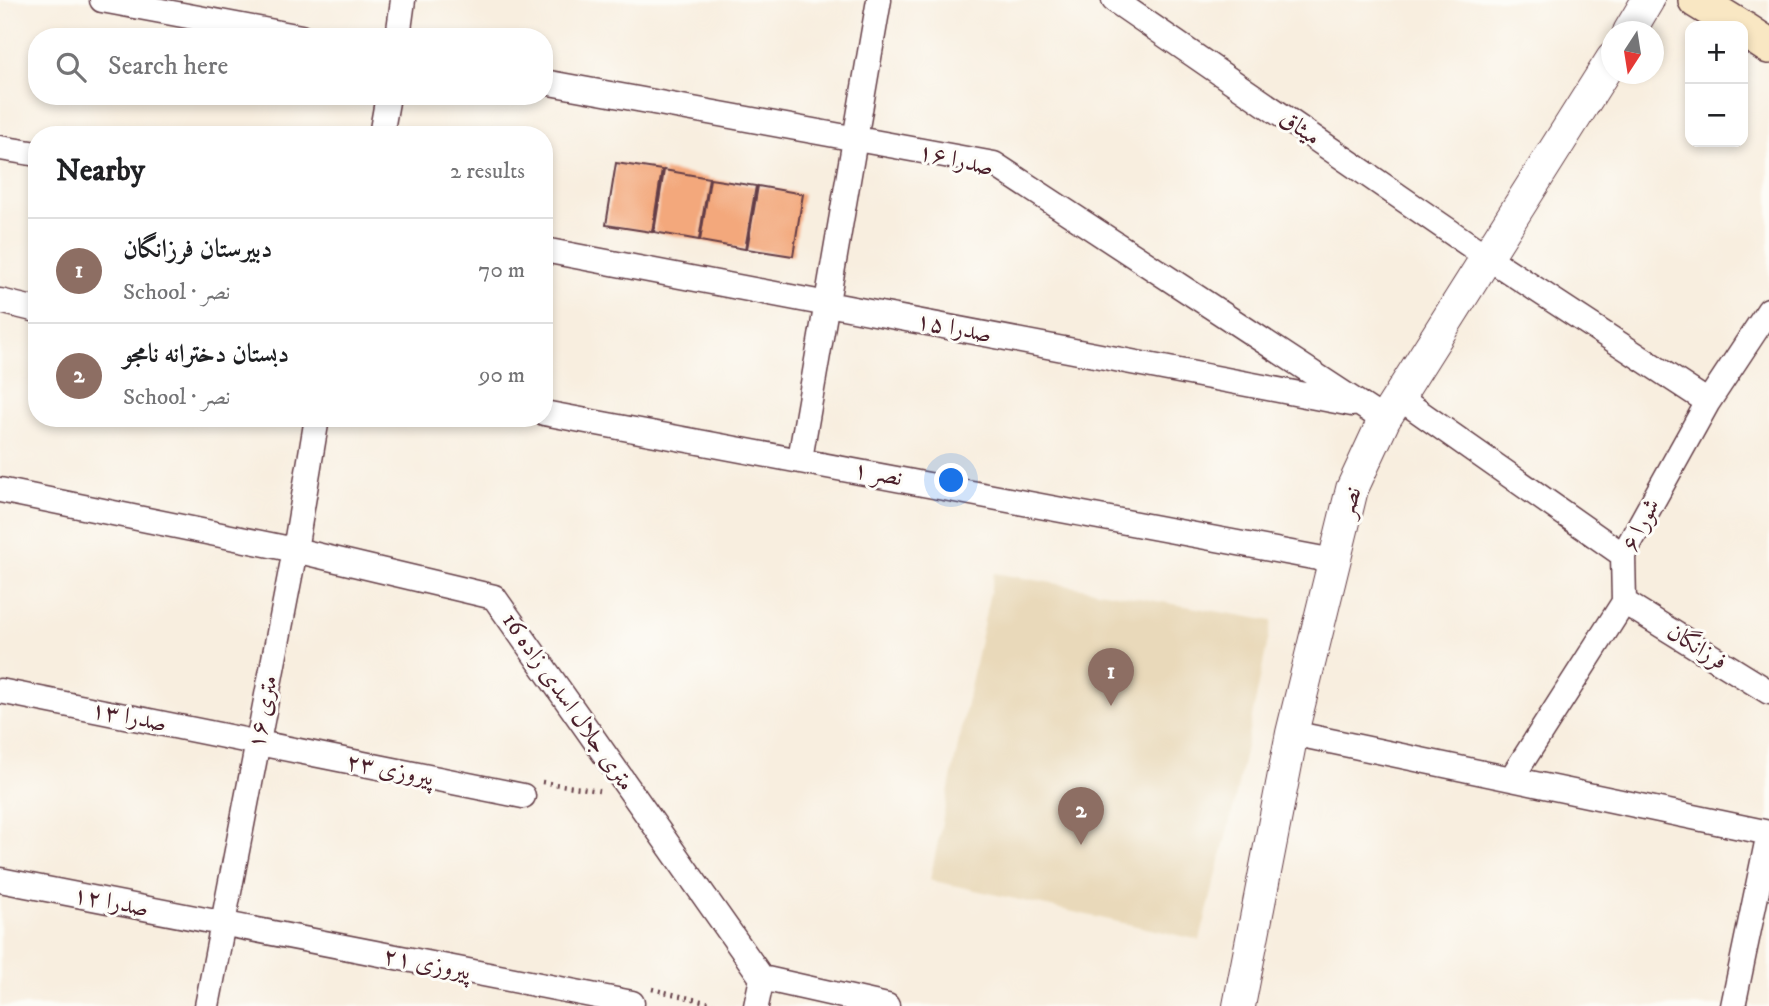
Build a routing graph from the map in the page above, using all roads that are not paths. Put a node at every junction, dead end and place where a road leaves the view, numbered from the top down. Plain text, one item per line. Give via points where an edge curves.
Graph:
1 (102, 0) edge
2 (403, 0) edge
3 (879, 0) edge
4 (1114, 0) edge
5 (1648, 0) edge
6 (1696, 0) edge
7 (1636, 21) edge
8 (1730, 21) edge
9 (253, 28) edge
10 (399, 28) edge
11 (1748, 32) edge
12 (1769, 46) edge
13 (1601, 76) edge
14 (553, 84) edge
15 (386, 105) edge
16 (383, 126) edge
17 (855, 139) junction
18 (0, 148) edge
19 (28, 153) edge
20 (553, 252) edge
21 (1487, 257) junction
22 (0, 302) edge
23 (827, 304) junction
24 (28, 308) edge
25 (1769, 310) edge
26 (1762, 336) edge
27 (1708, 402) junction
28 (1381, 407) junction
29 (553, 414) edge
30 (316, 427) edge
31 (800, 459) junction
32 (0, 490) edge
33 (295, 550) junction
34 (1623, 555) junction
35 (1334, 561) junction
36 (1624, 601) junction
37 (0, 691) edge
38 (1769, 692) edge
39 (1292, 733) junction
40 (257, 743) junction
41 (1511, 779) junction
42 (523, 796) road end
43 (1769, 833) edge
44 (0, 880) edge
45 (222, 925) junction
46 (762, 978) junction
47 (632, 1003) road end
48 (207, 1006) edge
49 (756, 1006) edge
50 (887, 1006) edge
51 (1239, 1006) edge
52 (1733, 1006) edge

1 - 9 street
2 - 10 street
3 - 17 street
4 - 21 street, میثاق
5 - 7 street
6 - 8 main road
11 - 12 main road
13 - 21 street, نصر
14 - 17 street, صدرا ۱۶
15 - 16 street
17 - 23 street
17 - 28 street, صدرا ۱۶ via 994,164
18 - 19 street
20 - 23 street, صدرا ۱۵
21 - 27 street, میثاق
21 - 28 street, نصر
22 - 24 street
23 - 28 street, صدرا ۱۵
23 - 31 street
25 - 26 street, شورا ۶
26 - 27 street, شورا ۶
27 - 34 street, شورا ۶
28 - 34 street, صدرا ۱۶
28 - 35 street, نصر via 1352,489
29 - 31 street, نصر ۱
30 - 33 street, ۱۶ متری
31 - 35 street, نصر ۱
32 - 33 street, 16 متری جلال اسدی زاده
33 - 40 street, ۱۶ متری
33 - 46 street, 16 متری جلال اسدی زاده via 494,597
34 - 36 street, شورا ۶
35 - 39 street, نصر
36 - 38 street, فرزانگان
36 - 41 street
37 - 40 street, صدرا ۱۳
39 - 41 street
39 - 51 street, نصر
40 - 42 street, پیروزی ۲۳
40 - 45 street, ۱۶ متری
41 - 43 street
43 - 52 street
44 - 45 street, صدرا ۱۲
45 - 47 street, پیروزی ۲۱
45 - 48 street, ۱۶ متری
46 - 49 street
46 - 50 street

